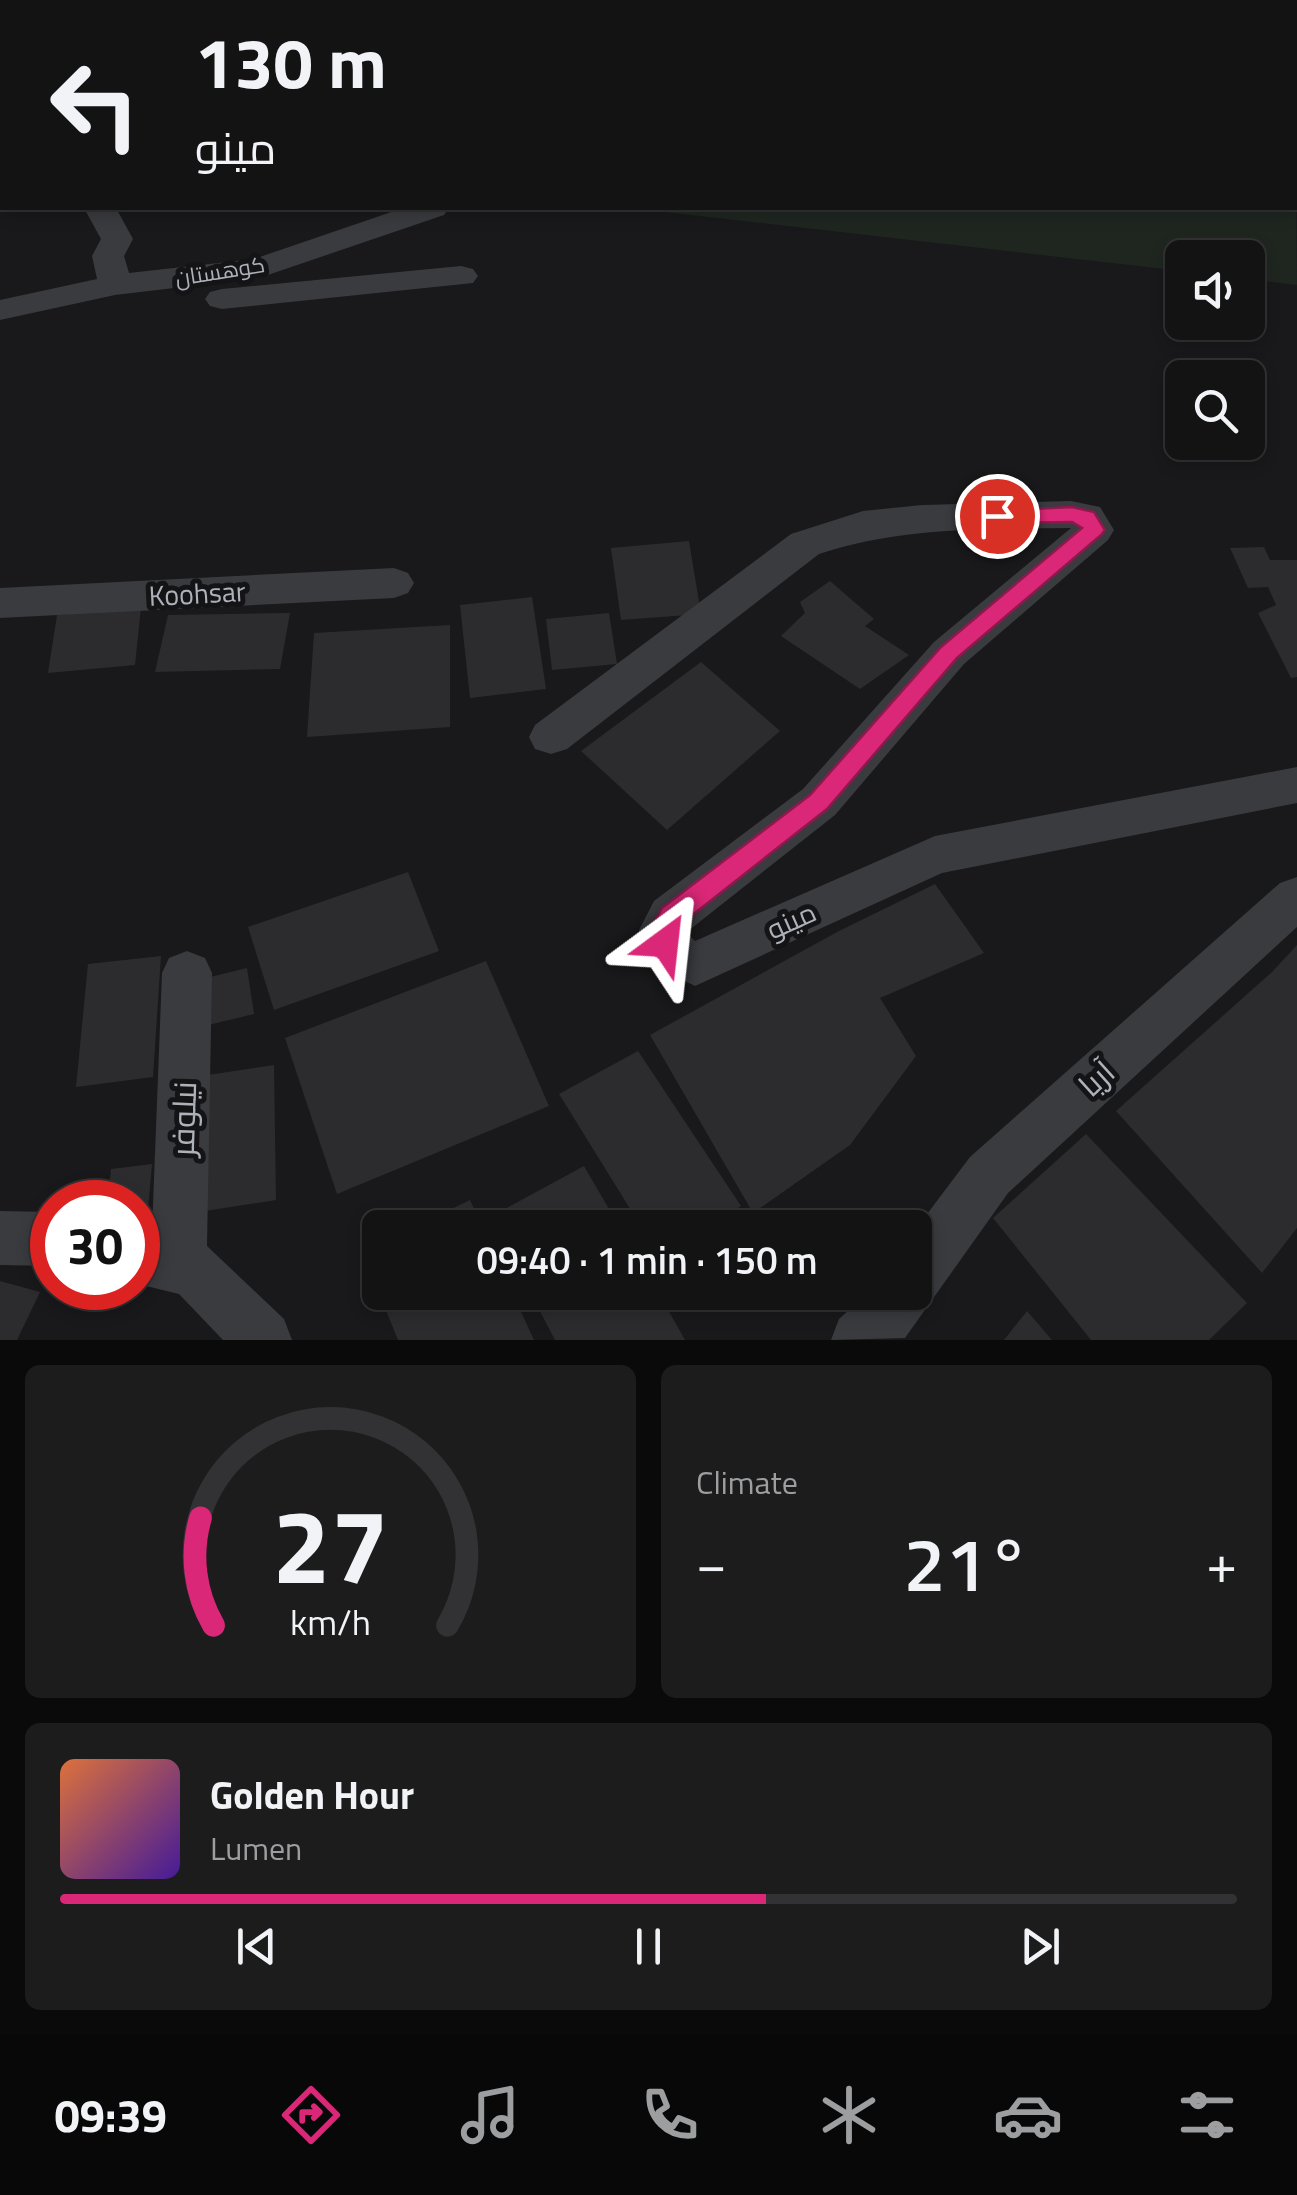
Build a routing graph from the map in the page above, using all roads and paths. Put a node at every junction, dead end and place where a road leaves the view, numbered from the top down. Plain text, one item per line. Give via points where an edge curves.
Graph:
1 (68, 210) edge
2 (101, 210) edge
3 (427, 210) edge
4 (111, 271) junction
5 (460, 276) dead end
6 (57, 297) junction
7 (0, 310) edge
8 (394, 583) dead end
9 (0, 604) edge
10 (551, 736) dead end
11 (1297, 785) edge
12 (1297, 897) edge
13 (187, 973) dead end
14 (0, 1238) edge
15 (30, 1239) edge
16 (160, 1241) edge
17 (932, 1254) edge
18 (160, 1261) edge
19 (891, 1310) edge
20 (263, 1340) edge
21 (860, 1340) edge

1 - 4 street
2 - 4 street via 117,239
3 - 4 street, کوهستان via 259,268
4 - 6 street, کوهستان
5 - 6 street via 137,307
6 - 7 street, کوهستان
8 - 9 street, Koohsar
10 - 11 street, مینو via 805,544 863,525 922,518 1072,514 1086,517 1094,530 949,652 819,802 672,916 663,930 665,943 695,964 935,855
12 - 17 street, آریا via 989,1175
13 - 16 street, نیلوفر
14 - 15 street
18 - 20 street via 195,1269
19 - 21 street

